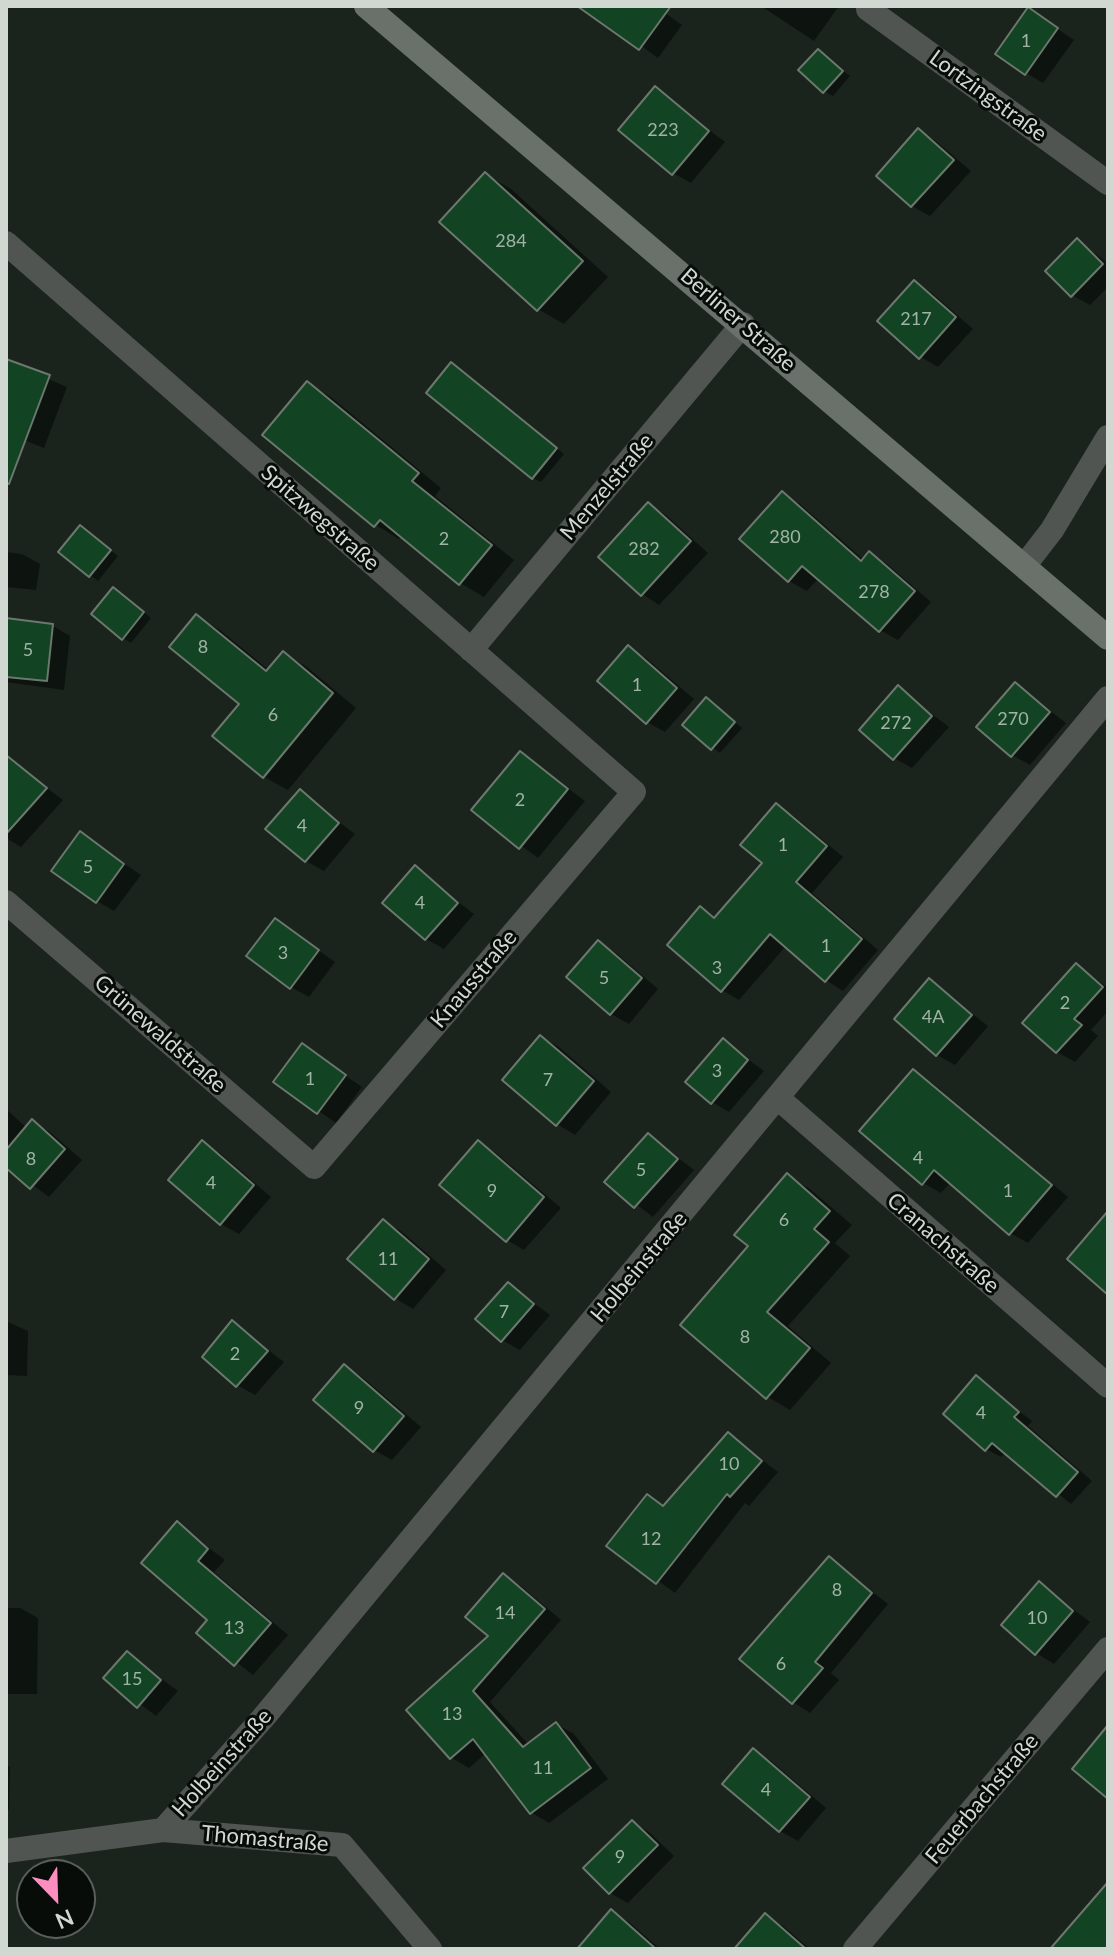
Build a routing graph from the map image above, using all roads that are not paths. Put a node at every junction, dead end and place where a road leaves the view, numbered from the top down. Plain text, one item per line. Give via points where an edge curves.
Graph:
1 (366, 6) edge
2 (870, 8) edge
3 (1108, 183) edge
4 (6, 243) edge
5 (743, 324) junction
6 (1108, 437) edge
7 (1025, 565) junction
8 (1108, 638) edge
9 (471, 650) junction
10 (1108, 698) edge
11 (634, 792) joint
12 (6, 902) edge
13 (779, 1099) junction
14 (314, 1167) joint
15 (1108, 1386) edge
16 (1108, 1649) edge
17 (163, 1830) junction
18 (6, 1851) edge
19 (430, 1949) edge
20 (855, 1949) edge

1 - 5 main road, Berliner Straße
2 - 3 street, Lortzingstraße
4 - 9 street, Spitzwegstraße
5 - 7 main road, Berliner Straße
5 - 9 street, Menzelstraße
6 - 7 street
7 - 8 main road, Berliner Straße
9 - 11 street, Spitzwegstraße
10 - 13 street, Holbeinstraße
11 - 14 street, Knausstraße
12 - 14 street, Grünewaldstraße
13 - 15 street, Cranachstraße
13 - 17 street, Holbeinstraße via 263,1718
16 - 20 street, Feuerbachstraße
17 - 18 street, Thomastraße
17 - 19 street, Thomastraße via 342,1845

